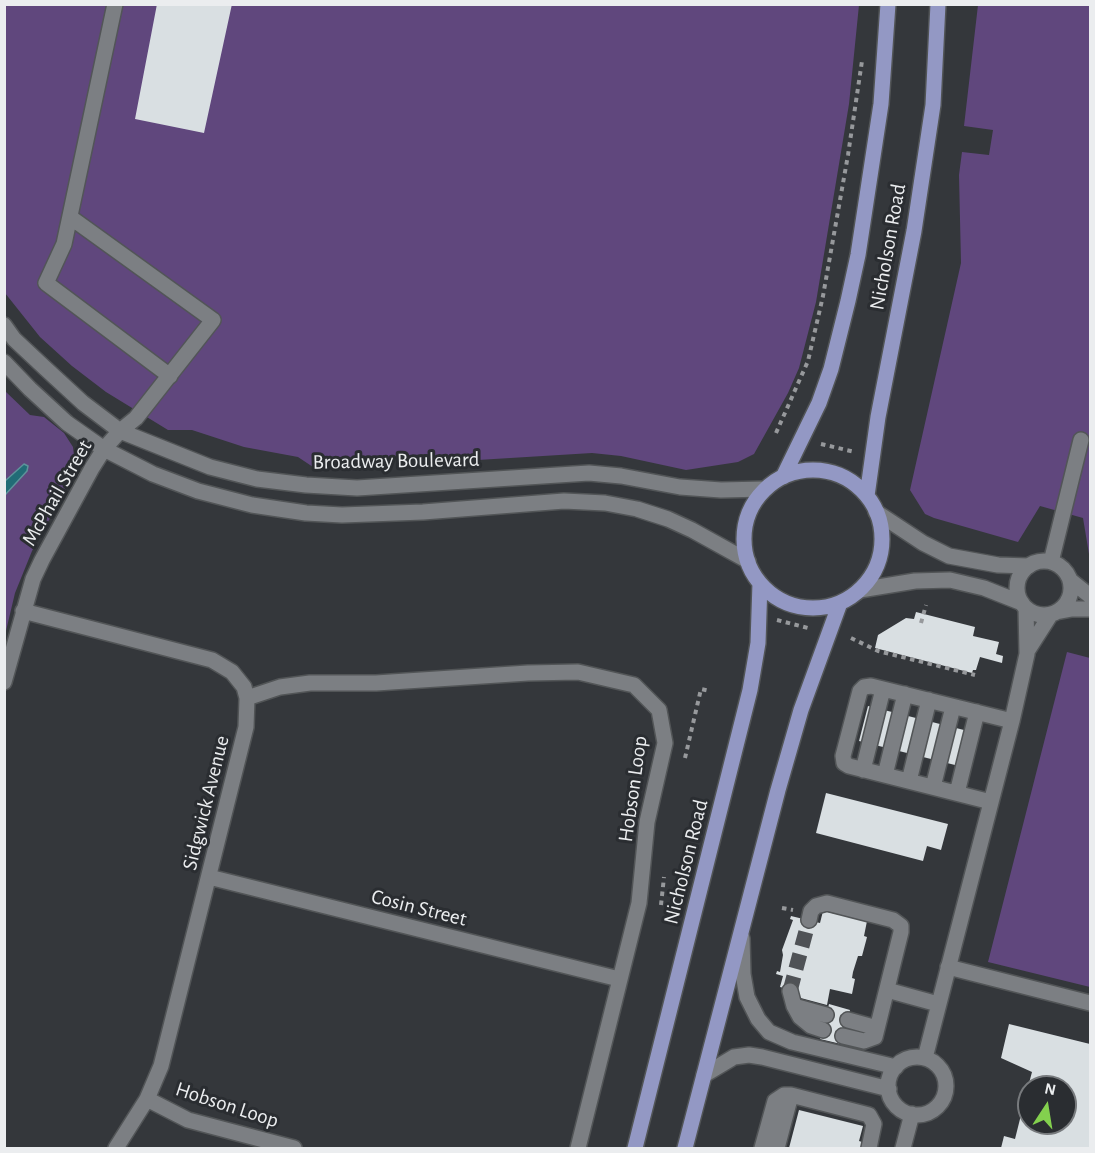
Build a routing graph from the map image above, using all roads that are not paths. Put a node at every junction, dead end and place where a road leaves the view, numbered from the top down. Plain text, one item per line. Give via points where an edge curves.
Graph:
1 (115, 4) edge
2 (888, 4) edge
3 (938, 4) edge
4 (70, 217) junction
5 (4, 326) edge
6 (4, 363) edge
7 (170, 376) junction
8 (120, 431) junction
9 (1081, 440) dead end
10 (104, 449) junction
11 (783, 477) junction
12 (765, 489) junction
13 (867, 496) junction
14 (876, 512) junction
15 (748, 561) junction
16 (1051, 562) junction
17 (1029, 566) junction
18 (1070, 580) junction
19 (760, 584) junction
20 (860, 590) junction
21 (1090, 596) edge
22 (840, 603) junction
23 (1024, 605) junction
24 (1090, 609) edge
25 (23, 611) junction
26 (1053, 613) junction
27 (1028, 650) junction
28 (4, 682) edge
29 (883, 689) junction
30 (905, 694) junction
31 (247, 698) junction
32 (929, 700) junction
33 (953, 707) junction
34 (977, 712) junction
35 (1012, 721) junction
36 (863, 770) junction
37 (885, 775) junction
38 (909, 781) junction
39 (933, 787) junction
40 (957, 793) junction
41 (991, 802) junction
42 (209, 877) junction
43 (808, 920) tunnel mouth
44 (742, 926) junction
45 (948, 968) junction
46 (619, 979) junction
47 (886, 990) junction
48 (1090, 1003) edge
49 (938, 1005) junction
50 (826, 1015) dead end
51 (848, 1020) dead end
52 (823, 1030) dead end
53 (876, 1032) junction
54 (843, 1036) dead end
55 (925, 1058) junction
56 (896, 1067) junction
57 (704, 1075) junction
58 (889, 1089) junction
59 (791, 1095) junction
60 (147, 1099) junction
61 (912, 1114) junction
62 (116, 1149) edge
63 (294, 1149) edge
64 (578, 1149) edge
65 (635, 1149) edge
66 (685, 1149) edge
67 (762, 1149) edge
68 (777, 1149) edge
69 (869, 1149) edge
70 (903, 1149) edge

1 - 4 street
2 - 11 main road, Nicholson Road via 881,104 848,301 819,403
3 - 13 main road, Nicholson Road via 933,105
4 - 7 street via 64,244 46,283
4 - 7 street, McPhail Street via 213,320
5 - 8 street, Broadway Boulevard via 83,403
6 - 10 street via 67,423
7 - 8 street, McPhail Street via 136,418
8 - 10 street, McPhail Street
8 - 12 street, Broadway Boulevard via 210,466 257,479 306,485 357,488 589,473 692,488
9 - 16 street
10 - 15 street via 198,491 306,513 423,512 564,501 637,508 692,530
10 - 25 street, McPhail Street via 42,560
11 - 12 main road, Nicholson Road
11 - 13 main road, Nicholson Road via 805,470 828,472 849,481
12 - 15 main road, Nicholson Road via 752,505 745,525
13 - 14 main road, Nicholson Road
14 - 17 street via 949,556
14 - 20 main road, Nicholson Road via 882,530 882,549 874,572
15 - 19 main road, Nicholson Road
16 - 17 street
16 - 18 street via 1063,568
17 - 23 street via 1020,574 1017,586
18 - 21 street
18 - 26 street via 1069,599
19 - 22 main road, Nicholson Road via 776,598 797,607 819,608
19 - 65 main road, Nicholson Road via 758,643 750,690
20 - 22 main road, Nicholson Road
20 - 23 street via 950,580 984,588
22 - 44 main road via 801,710
23 - 26 street via 1035,614
23 - 27 street
24 - 26 street
25 - 28 street, McPhail Street
25 - 31 street via 212,660 232,672
26 - 27 street
27 - 35 street
29 - 30 street
29 - 36 street
29 - 36 street via 871,686 860,691 843,756 844,763
30 - 32 street
30 - 37 street
31 - 42 street, Sidgwick Avenue via 246,727
31 - 46 street, Hobson Loop via 280,687 310,683 376,683 528,673 578,672 634,685 659,710 665,743 647,822 639,903
32 - 33 street
32 - 38 street
33 - 34 street
33 - 39 street
34 - 35 street
34 - 40 street
35 - 41 street
36 - 37 street
37 - 38 street
38 - 39 street
39 - 40 street
40 - 41 street
41 - 45 street
42 - 46 street, Cosin Street
42 - 60 street, Sidgwick Avenue via 161,1066
43 - 47 street via 816,906 827,903 893,920 900,926
44 - 56 street via 742,974 747,997 769,1032 792,1042
44 - 57 main road
45 - 48 street
45 - 49 street
46 - 64 street, Hobson Loop
47 - 49 street
47 - 53 street
49 - 55 street
50 - 52 street via 792,999 800,1017
51 - 53 street
53 - 54 street via 864,1041
55 - 56 street via 909,1058
55 - 61 street via 943,1073 946,1089 935,1109
56 - 58 street
57 - 58 street via 734,1057 749,1055
57 - 66 main road
58 - 61 street via 899,1108
59 - 67 street via 775,1101
59 - 68 street
59 - 69 street via 869,1115 874,1124
60 - 62 street, Sidgwick Avenue
60 - 63 street, Hobson Loop via 188,1120
61 - 70 street

